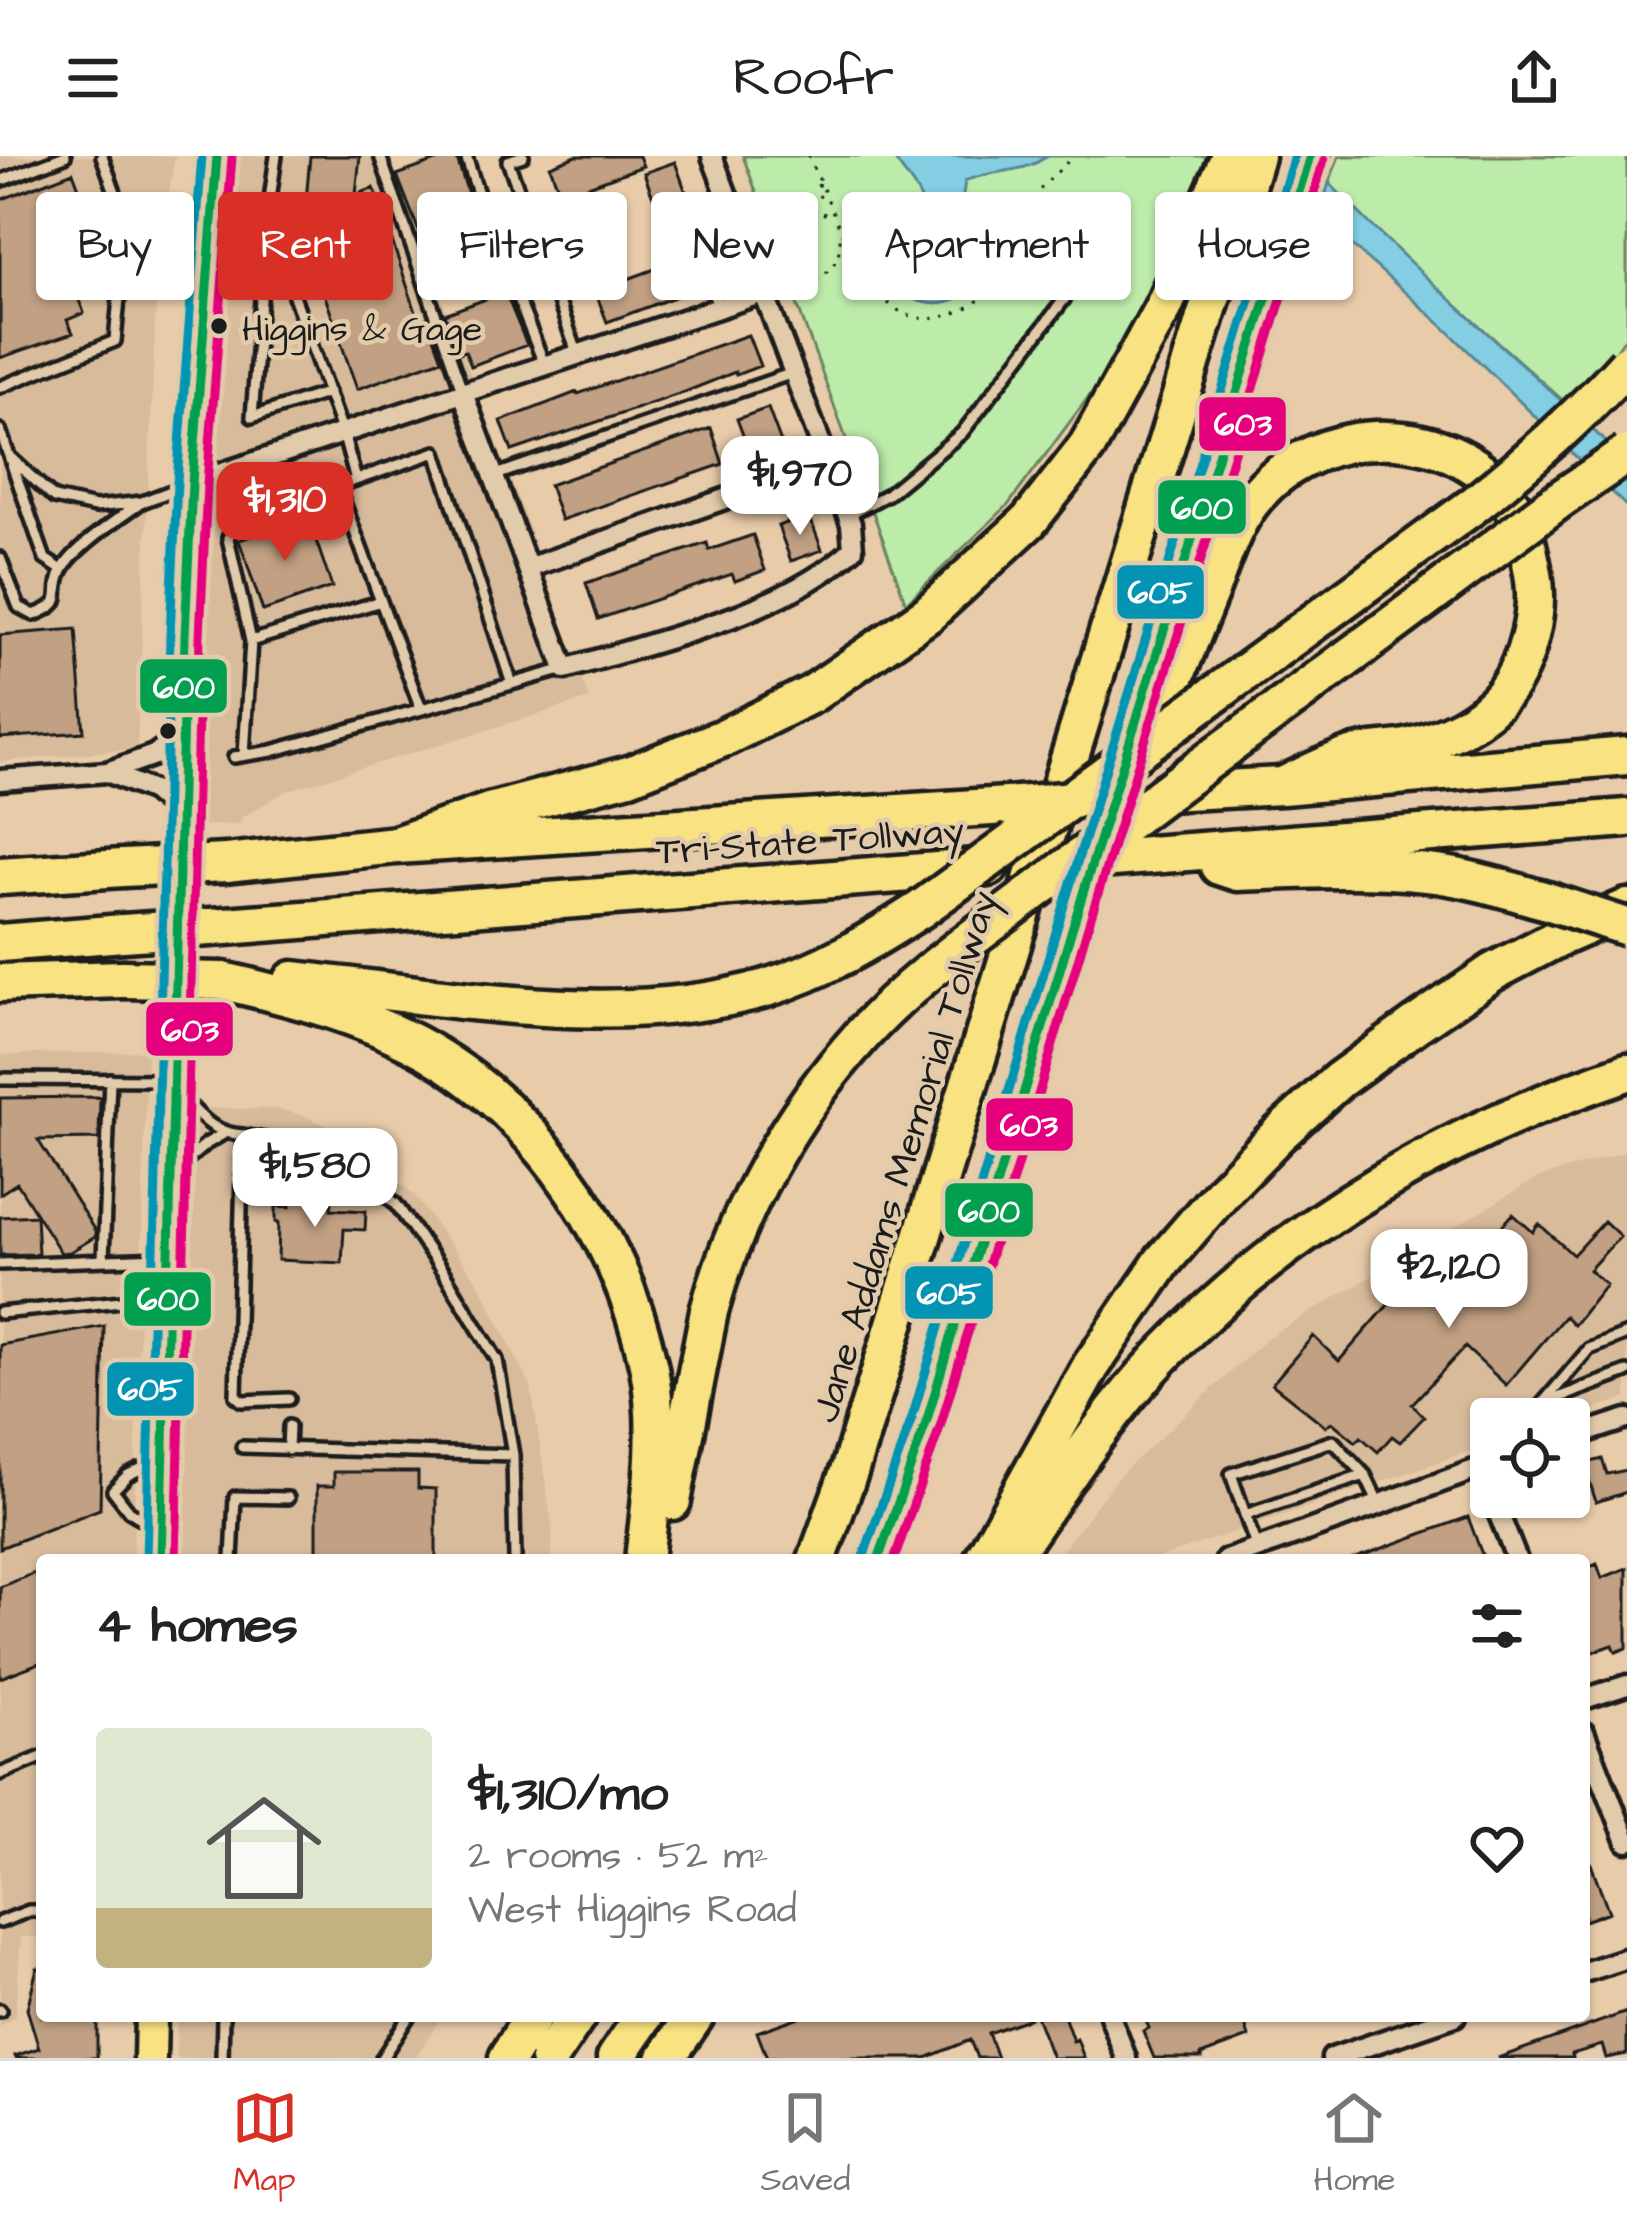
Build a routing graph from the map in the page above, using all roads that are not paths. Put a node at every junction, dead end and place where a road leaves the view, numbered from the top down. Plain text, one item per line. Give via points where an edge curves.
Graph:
1 (64, 156) edge
2 (102, 156) edge
3 (218, 156) edge
4 (276, 156) edge
5 (380, 156) edge
6 (466, 156) edge
7 (523, 156) edge
8 (712, 156) edge
9 (1230, 156) edge
10 (1255, 156) edge
11 (1310, 156) edge
12 (0, 181) edge
13 (271, 192) edge
14 (478, 192) edge
15 (725, 192) edge
16 (218, 229) edge
17 (210, 230) junction
18 (218, 232) edge
19 (262, 300) edge
20 (295, 300) edge
21 (518, 300) edge
22 (716, 300) edge
23 (742, 300) edge
24 (766, 300) edge
25 (1064, 300) edge
26 (719, 308) junction
27 (578, 355) junction
28 (1627, 364) edge
29 (545, 366) junction
30 (793, 373) junction
31 (0, 387) edge
32 (328, 392) junction
33 (463, 393) junction
34 (0, 430) edge
35 (344, 433) junction
36 (1627, 454) edge
37 (10, 457) junction
38 (827, 463) junction
39 (493, 476) junction
40 (356, 480) junction
41 (192, 483) junction
42 (338, 486) junction
43 (306, 496) dead end
44 (142, 502) junction
45 (848, 515) junction
46 (237, 520) dead end
47 (0, 558) edge
48 (528, 568) junction
49 (62, 571) junction
50 (381, 601) junction
51 (251, 641) junction
52 (565, 669) junction
53 (512, 684) junction
54 (421, 709) junction
55 (182, 735) junction
56 (1627, 756) edge
57 (107, 772) junction
58 (0, 780) edge
59 (1282, 786) junction
60 (1108, 813) junction
61 (180, 815) junction
62 (1627, 818) edge
63 (396, 845) junction
64 (1165, 854) junction
65 (0, 877) edge
66 (1627, 908) edge
67 (1627, 927) edge
68 (0, 943) edge
69 (224, 981) junction
70 (0, 983) edge
71 (1627, 1072) edge
72 (0, 1079) edge
73 (110, 1079) junction
74 (172, 1083) junction
75 (223, 1133) junction
76 (243, 1135) junction
77 (171, 1175) junction
78 (169, 1257) junction
79 (103, 1260) junction
80 (0, 1264) edge
81 (168, 1296) junction
82 (0, 1313) edge
83 (1627, 1334) edge
84 (1627, 1372) edge
85 (1547, 1398) edge
86 (1558, 1398) edge
87 (289, 1399) dead end
88 (1627, 1419) edge
89 (289, 1426) dead end
90 (1590, 1431) edge
91 (242, 1447) dead end
92 (289, 1450) junction
93 (513, 1455) junction
94 (164, 1458) junction
95 (1470, 1472) edge
96 (1364, 1475) junction
97 (288, 1498) dead end
98 (1379, 1504) junction
99 (1245, 1515) junction
100 (1501, 1518) edge
101 (162, 1546) edge
102 (1257, 1549) junction
103 (232, 1554) edge
104 (515, 1554) edge
105 (645, 1554) edge
106 (664, 1554) edge
107 (819, 1554) edge
108 (880, 1554) edge
109 (986, 1554) edge
110 (1013, 1554) edge
111 (1243, 1554) edge
112 (1515, 1554) edge
113 (1627, 1684) edge
114 (1590, 1697) edge
115 (1590, 1747) edge
116 (36, 1759) edge
117 (0, 1774) edge
118 (1627, 1842) edge
119 (36, 1911) edge
120 (0, 1922) edge
121 (1627, 1958) edge
122 (1590, 1970) edge
123 (151, 2022) edge
124 (223, 2022) edge
125 (405, 2022) edge
126 (529, 2022) edge
127 (573, 2022) edge
128 (640, 2022) edge
129 (691, 2022) edge
130 (1112, 2022) edge
131 (1437, 2022) edge
132 (150, 2058) edge
133 (222, 2058) edge
134 (382, 2058) edge
135 (508, 2058) edge
136 (549, 2058) edge
137 (616, 2058) edge
138 (666, 2058) edge
139 (1126, 2058) edge
140 (1332, 2058) edge

1 - 12 lane
2 - 31 lane via 126,223 115,341
3 - 17 main road
4 - 13 lane
5 - 33 lane
6 - 14 lane
7 - 27 lane via 508,161
8 - 15 street
9 - 63 highway via 1164,306 1087,447 1029,521 928,614 812,694 723,738
10 - 107 highway, Jane Addams Memorial Tollway
11 - 60 highway
16 - 17 lane
17 - 18 lane
17 - 41 main road
19 - 32 lane via 252,417
20 - 32 lane
21 - 29 lane
22 - 26 lane
23 - 26 street
24 - 30 street
25 - 45 lane via 962,433 888,494
26 - 27 street
27 - 29 street
28 - 69 highway, bridge via 1474,505 921,909 828,963 714,1000 615,1008 277,978
29 - 33 street
30 - 38 street
30 - 39 lane
32 - 35 lane
33 - 35 street
33 - 39 street
34 - 37 lane
35 - 40 lane
35 - 41 street
36 - 106 highway, bridge via 1135,815 864,1032 791,1126 724,1264
37 - 44 lane via 54,498 95,507
37 - 49 lane via 45,559
38 - 45 street
38 - 48 street
39 - 48 street
40 - 42 lane
40 - 53 lane via 436,452
41 - 44 lane
41 - 55 main road
42 - 43 lane
42 - 50 lane
44 - 49 lane
45 - 52 street via 853,549 798,588 710,625
46 - 51 lane via 228,538
47 - 49 lane via 19,607 34,615 52,608
48 - 52 street
50 - 51 lane
50 - 54 lane
51 - 54 lane via 239,756
52 - 53 lane
53 - 54 lane
55 - 57 street
55 - 61 main road
56 - 59 highway, Tri-State Tollway
57 - 58 street
57 - 61 street via 153,791
59 - 60 highway via 1351,755 1410,747 1465,727 1504,693 1528,644 1537,596 1526,539 1510,503 1452,454 1404,440 1360,440 1289,466 1258,493 1235,524 1140,765
59 - 63 highway, Tri-State Tollway, bridge
60 - 108 highway
61 - 74 main road
62 - 64 highway, Tri-State Tollway
63 - 65 highway, Tri-State Tollway, bridge
64 - 67 highway, bridge via 1237,872 1429,873
64 - 68 highway, Tri-State Tollway, bridge
66 - 109 highway via 1492,972 1340,1080 1278,1135 1163,1261 1091,1366
69 - 70 highway, bridge
69 - 105 highway via 331,1009 408,1041 487,1093 562,1172 614,1262 649,1371 655,1474
71 - 110 highway via 1458,1139 1350,1201 1248,1274 1100,1429
72 - 73 lane
73 - 74 lane
73 - 79 lane
74 - 75 lane
74 - 77 main road
75 - 76 lane
75 - 77 lane
76 - 87 lane via 236,1396
76 - 93 lane via 338,1152 396,1204 497,1360
77 - 78 main road
78 - 79 lane
78 - 81 main road
79 - 80 lane
81 - 82 lane
81 - 94 main road
83 - 85 lane via 1589,1349
84 - 86 lane
88 - 90 street
89 - 92 lane
91 - 92 lane
92 - 93 lane
93 - 104 lane
94 - 101 main road
94 - 101 lane via 107,1490
95 - 98 street
96 - 98 lane
96 - 99 lane
96 - 99 lane via 1333,1441 1232,1474
97 - 103 lane via 235,1497
98 - 102 street
99 - 102 lane
100 - 112 street
102 - 111 street
113 - 114 street
115 - 118 street
116 - 117 lane
119 - 120 lane
121 - 122 street
123 - 132 main road
124 - 133 lane
125 - 134 lane
126 - 135 highway
127 - 136 highway
128 - 137 highway
129 - 138 highway
130 - 139 street
131 - 140 street

